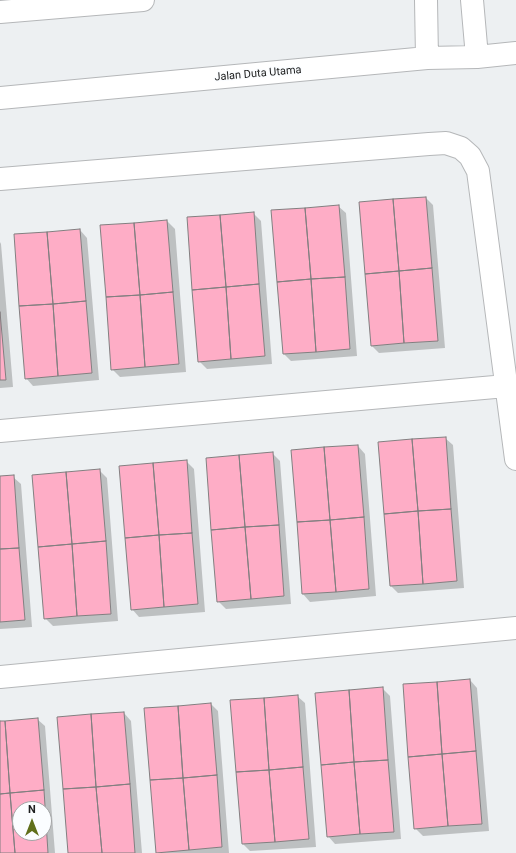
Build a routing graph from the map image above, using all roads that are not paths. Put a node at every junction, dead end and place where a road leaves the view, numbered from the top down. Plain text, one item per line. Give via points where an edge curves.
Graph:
1 (143, 0) edge
2 (426, 0) edge
3 (472, 0) edge
4 (0, 12) edge
5 (516, 53) edge
6 (477, 57) junction
7 (427, 58) junction
8 (0, 98) edge
9 (0, 179) edge
10 (506, 386) junction
11 (0, 431) edge
12 (516, 459) edge
13 (516, 628) edge
14 (0, 677) edge

1 - 4 street
2 - 7 street
3 - 6 street
5 - 6 street, Jalan Duta Utama
6 - 7 street, Jalan Duta Utama
7 - 8 street, Jalan Duta Utama
9 - 10 street via 429,144 446,143 461,148 470,156 478,171
10 - 11 street
10 - 12 street
13 - 14 street

